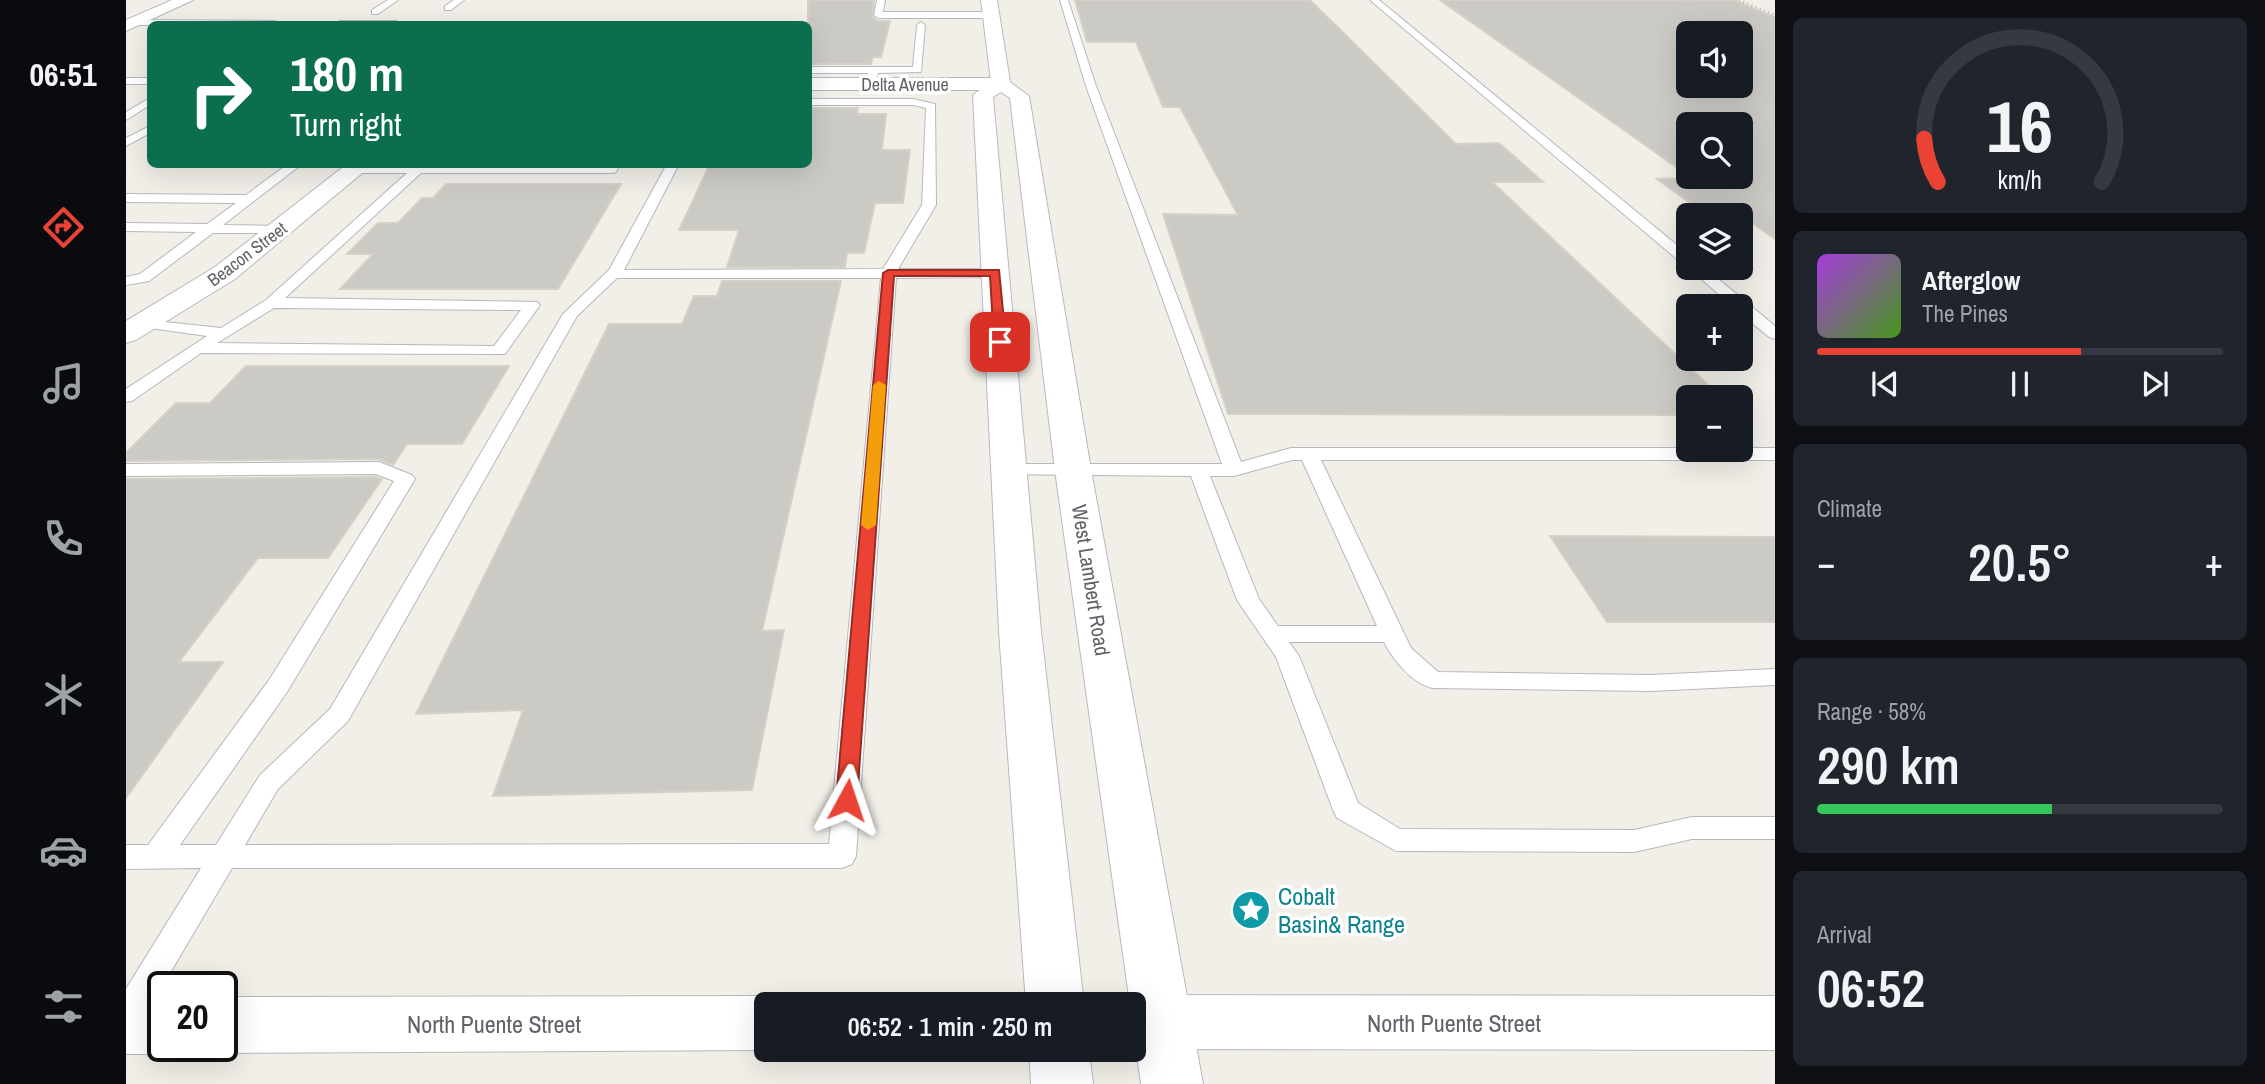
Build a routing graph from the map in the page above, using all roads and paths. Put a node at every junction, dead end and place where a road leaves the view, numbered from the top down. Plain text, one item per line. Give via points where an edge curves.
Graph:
1 (185, 0) edge
2 (394, 0) edge
3 (460, 0) edge
4 (881, 0) edge
5 (1064, 0) edge
6 (1374, 0) edge
7 (990, 7) edge
8 (448, 8) dead end
9 (374, 12) dead end
10 (129, 24) edge
11 (147, 24) edge
12 (921, 25) dead end
13 (812, 70) edge
14 (873, 77) junction
15 (126, 81) edge
16 (147, 81) edge
17 (812, 84) edge
18 (1001, 84) junction
19 (147, 103) edge
20 (812, 103) edge
21 (126, 117) edge
22 (147, 131) edge
23 (126, 143) edge
24 (291, 168) edge
25 (359, 168) edge
26 (389, 168) edge
27 (612, 168) edge
28 (671, 168) edge
29 (418, 169) junction
30 (126, 198) edge
31 (251, 199) junction
32 (126, 227) edge
33 (211, 229) junction
34 (279, 230) junction
35 (1676, 251) edge
36 (888, 273) junction
37 (995, 273) junction
38 (612, 274) junction
39 (1710, 280) edge
40 (126, 281) edge
41 (271, 303) junction
42 (132, 326) edge
43 (224, 333) junction
44 (1775, 334) edge
45 (197, 348) junction
46 (126, 397) edge
47 (1309, 454) junction
48 (1775, 454) edge
49 (126, 470) edge
50 (1009, 470) junction
51 (1073, 470) junction
52 (1198, 470) junction
53 (1234, 470) junction
54 (1271, 634) junction
55 (1392, 634) junction
56 (1775, 677) edge
57 (1775, 828) edge
58 (126, 857) edge
59 (156, 857) junction
60 (223, 857) junction
61 (1054, 992) edge
62 (126, 1018) edge
63 (1149, 1022) edge
64 (754, 1023) edge
65 (1775, 1023) edge
66 (126, 1026) edge
67 (147, 1026) edge
68 (238, 1026) edge
69 (1060, 1062) edge
70 (1062, 1084) edge
71 (1172, 1084) edge

1 - 10 main road
2 - 9 lane
3 - 8 lane
4 - 7 lane via 878,15
5 - 53 lane via 1095,98
6 - 35 lane
7 - 18 main road
10 - 11 lane
12 - 14 lane via 918,70
13 - 14 lane
14 - 17 main road, Delta Avenue
14 - 18 main road, Delta Avenue
15 - 16 lane
18 - 37 main road via 983,95
18 - 51 main road, West Lambert Road via 1019,96
19 - 21 lane
20 - 36 lane via 913,102 931,106 929,205
22 - 23 lane
24 - 31 lane
25 - 34 main road, Beacon Street
26 - 29 lane
27 - 29 lane
28 - 38 lane
29 - 41 lane
30 - 31 lane
31 - 33 lane
32 - 33 lane
33 - 34 lane
33 - 40 lane via 144,278
34 - 42 main road, Beacon Street via 226,273
36 - 37 lane
36 - 38 lane
36 - 60 lane via 842,856
37 - 50 main road
38 - 60 lane via 571,314 339,715 269,782
39 - 44 lane
41 - 43 lane
41 - 45 lane via 532,305 499,351
42 - 43 lane
43 - 45 lane
45 - 46 lane
47 - 48 lane
47 - 53 lane via 1291,454
47 - 55 lane
49 - 59 lane via 379,468 405,479 278,686
50 - 51 lane
50 - 61 main road
51 - 52 lane
51 - 63 main road, West Lambert Road
52 - 53 lane
52 - 54 lane via 1248,600
54 - 55 lane
54 - 57 lane via 1287,656 1347,810 1396,839 1634,841 1692,828
55 - 56 lane via 1401,653 1432,680 1650,683
58 - 59 lane
59 - 60 lane
60 - 62 lane
63 - 65 main road, North Puente Street
63 - 71 main road, West Lambert Road
64 - 68 main road, North Puente Street
66 - 67 main road
69 - 70 main road

